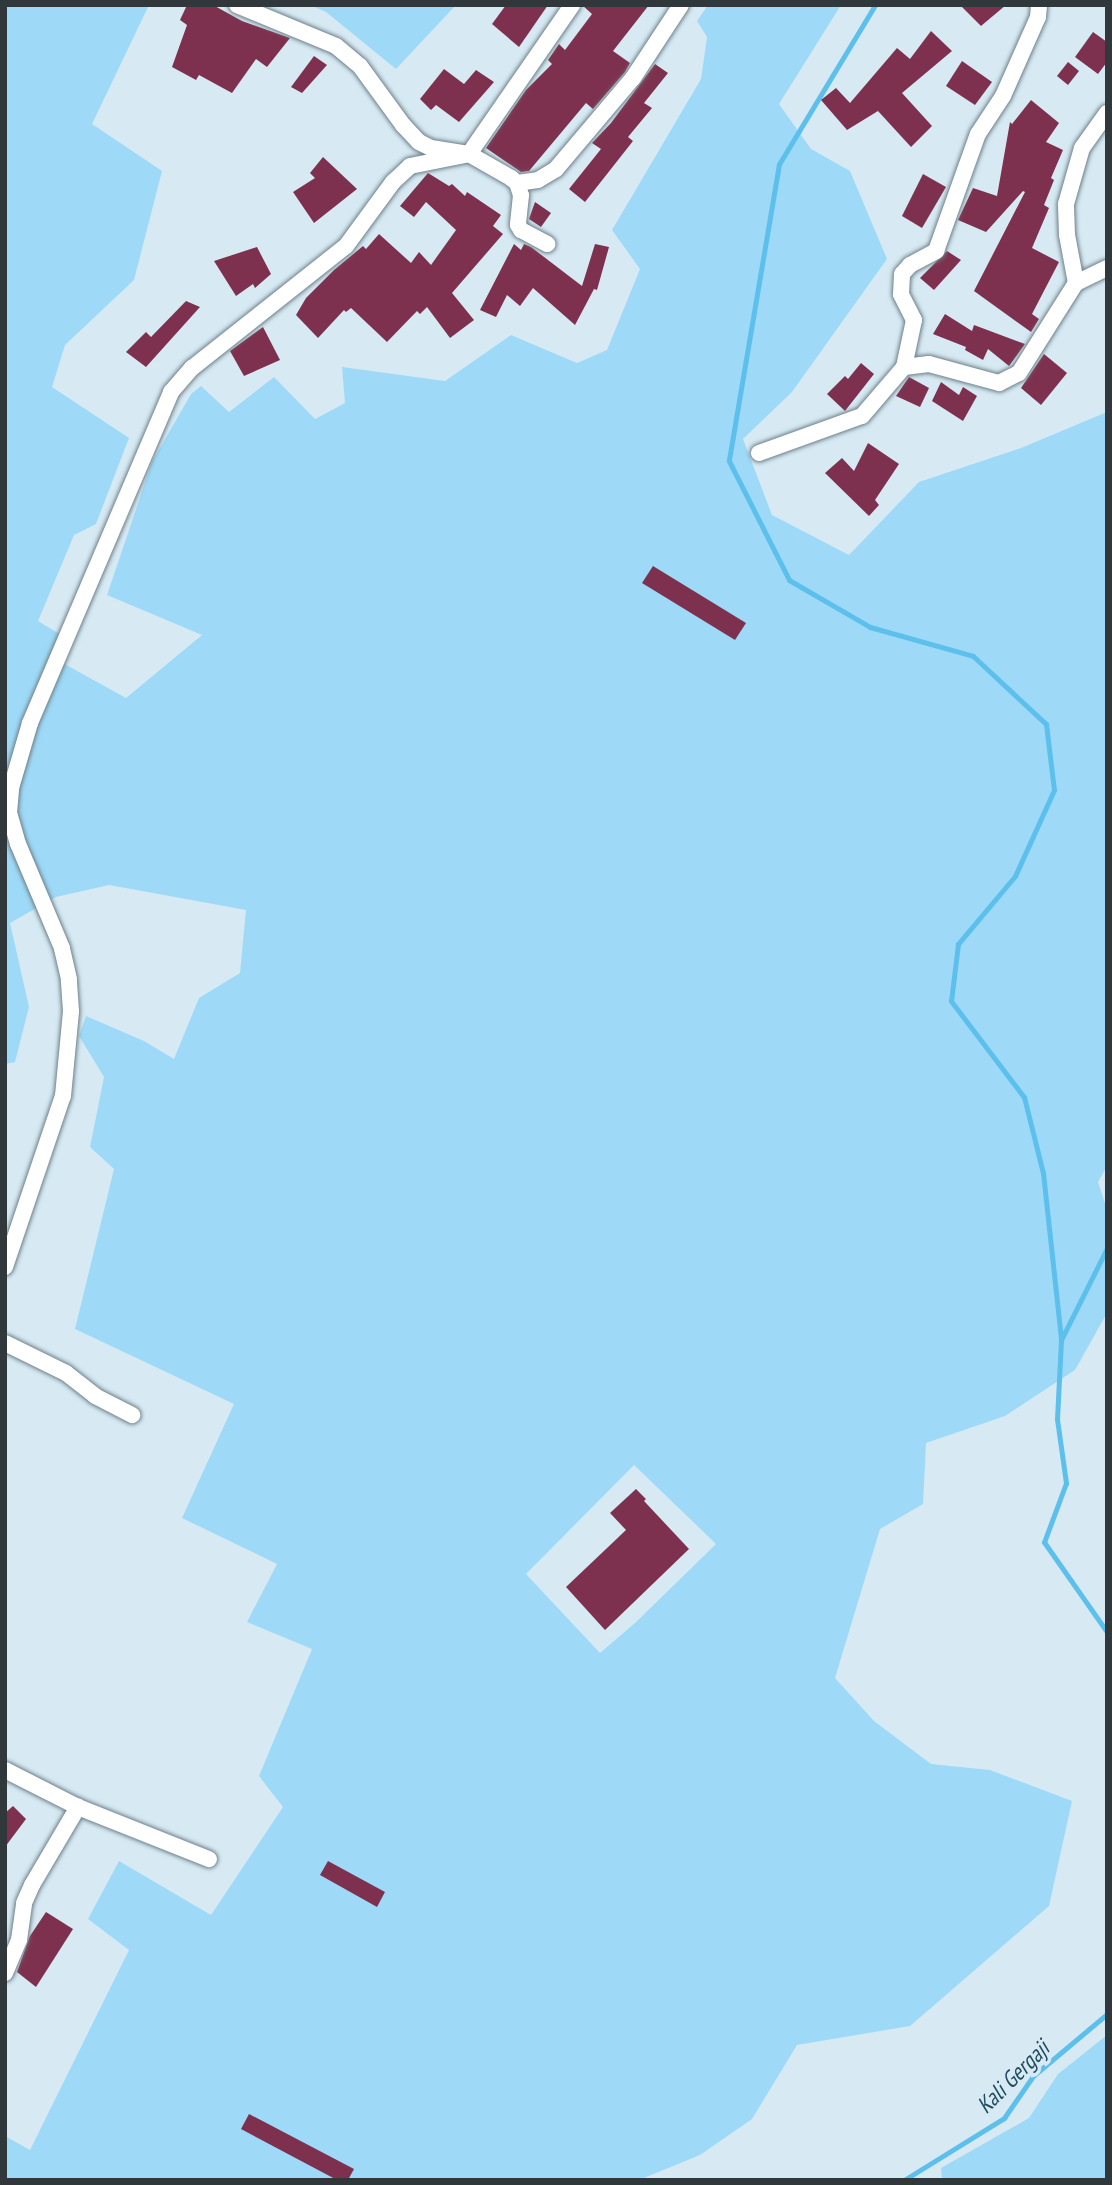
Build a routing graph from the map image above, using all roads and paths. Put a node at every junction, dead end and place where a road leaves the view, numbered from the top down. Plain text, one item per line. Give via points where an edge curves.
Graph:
1 (237, 5) edge
2 (572, 5) edge
3 (681, 5) edge
4 (1039, 5) edge
5 (1107, 113) edge
6 (469, 154) junction
7 (517, 183) junction
8 (547, 244) dead end
9 (1107, 268) edge
10 (1076, 283) junction
11 (904, 367) junction
12 (759, 453) dead end
13 (5, 1267) edge
14 (5, 1343) edge
15 (132, 1415) dead end
16 (5, 1770) edge
17 (78, 1807) junction
18 (209, 1859) dead end
19 (5, 1973) edge

1 - 6 street via 336,46 360,66 419,142 444,152
2 - 6 street
3 - 7 street via 634,78 556,169 538,180
4 - 11 street via 1003,96 978,134 936,251 902,274 901,293 914,320
5 - 10 street via 1083,148 1066,204
6 - 7 street
6 - 13 street via 410,166 346,246 192,368 171,392 36,711 11,788 9,813 62,948 71,1012 62,1096
7 - 8 street via 520,230
9 - 10 street
10 - 11 street via 1027,365 1012,379 999,383 929,364
11 - 12 street via 862,416
14 - 15 street via 66,1373 95,1396
16 - 17 street
17 - 18 street
17 - 19 street via 24,1903 19,1940

